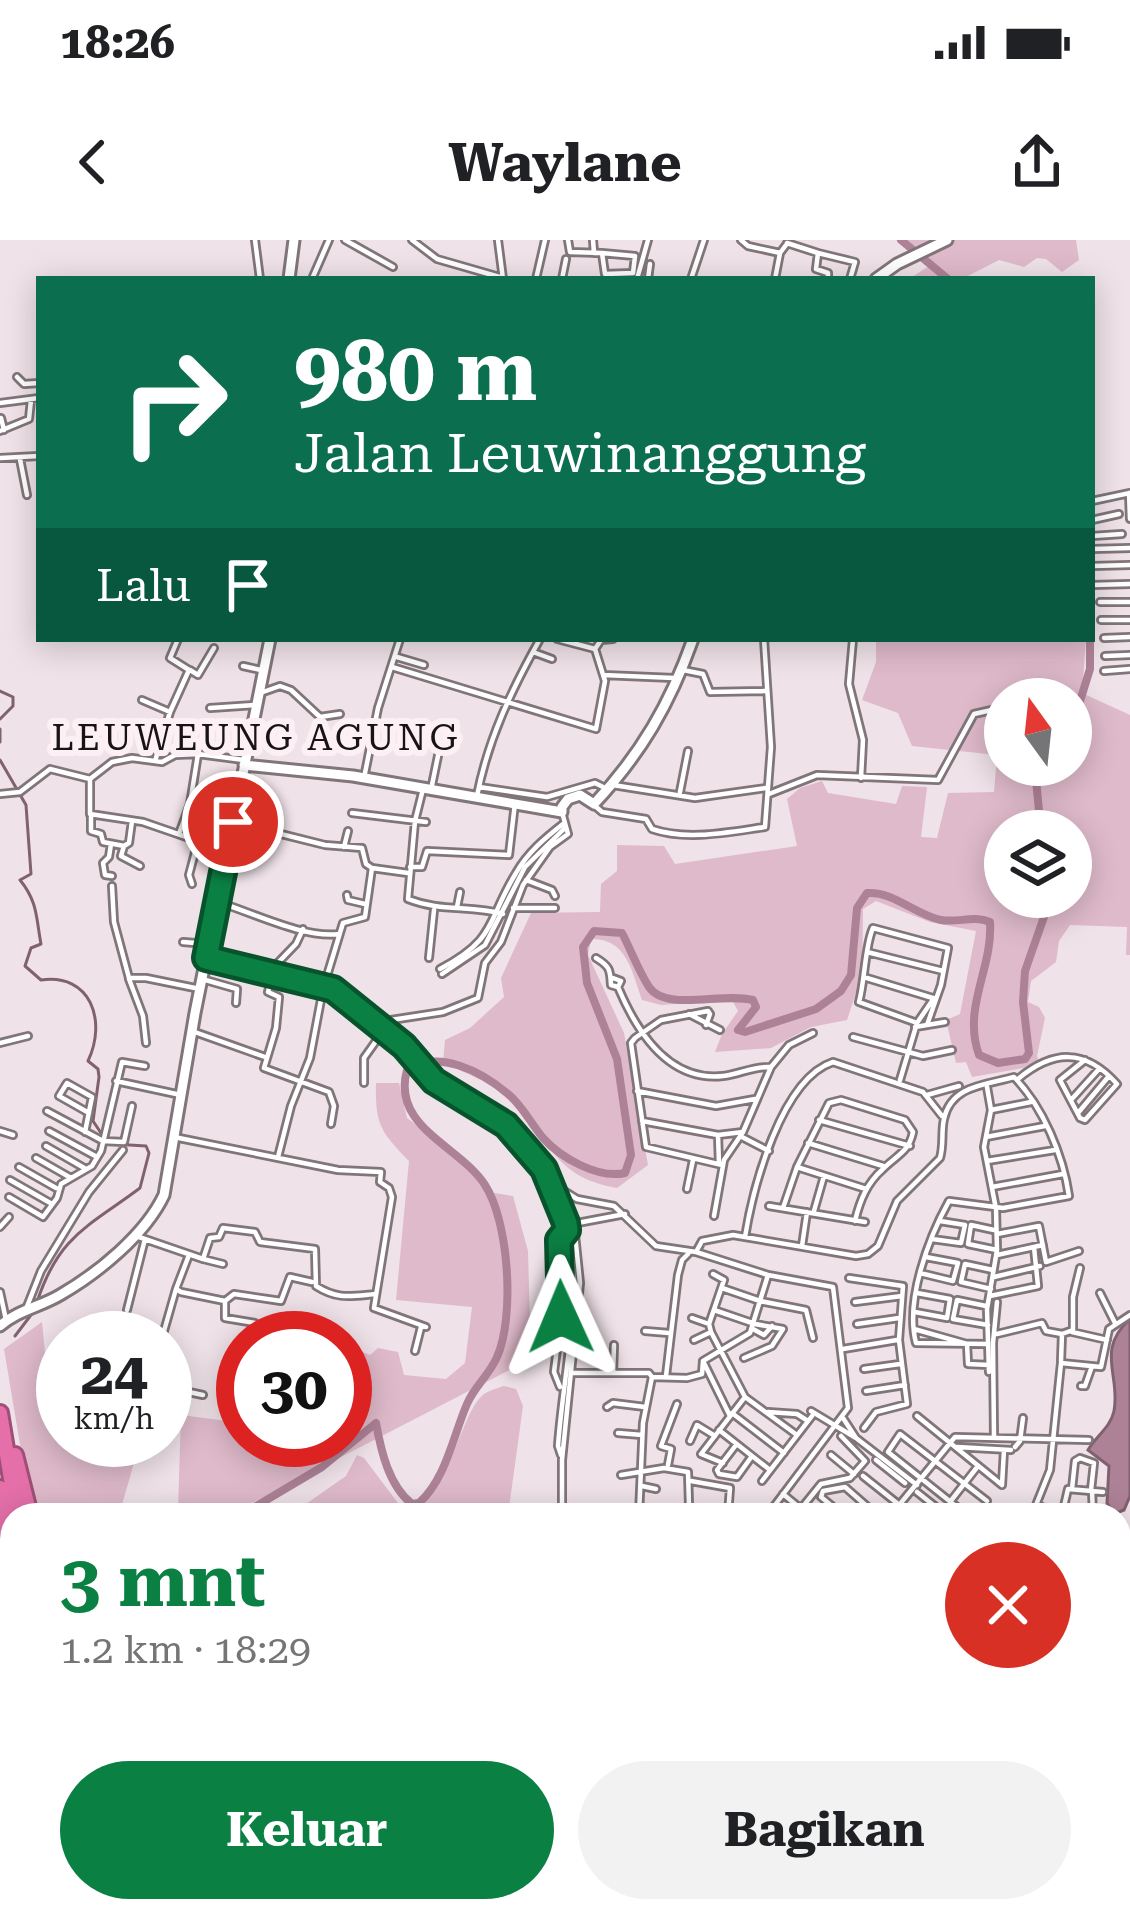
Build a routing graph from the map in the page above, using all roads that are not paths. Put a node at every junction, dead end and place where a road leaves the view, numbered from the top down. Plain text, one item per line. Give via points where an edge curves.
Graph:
1 (255, 240) edge
2 (294, 240) edge
3 (329, 240) edge
4 (345, 240) edge
5 (412, 240) edge
6 (498, 240) edge
7 (545, 240) edge
8 (568, 240) edge
9 (593, 240) edge
10 (648, 240) edge
11 (704, 240) edge
12 (741, 240) edge
13 (947, 240) edge
14 (788, 242) edge
15 (932, 242) edge
16 (598, 253) junction
17 (780, 253) junction
18 (818, 253) junction
19 (566, 259) dead end
20 (650, 264) dead end
21 (393, 267) dead end
22 (260, 276) edge
23 (289, 276) edge
24 (313, 276) edge
25 (493, 276) edge
26 (503, 276) edge
27 (537, 276) edge
28 (563, 276) edge
29 (638, 276) edge
30 (648, 276) edge
31 (692, 276) edge
32 (776, 276) edge
33 (828, 276) edge
34 (851, 276) edge
35 (877, 276) edge
36 (17, 377) dead end
37 (36, 382) edge
38 (36, 399) edge
39 (31, 400) junction
40 (0, 404) edge
41 (2, 418) edge
42 (2, 431) edge
43 (36, 456) edge
44 (20, 457) junction
45 (0, 458) edge
46 (1130, 493) edge
47 (27, 495) dead end
48 (1095, 500) edge
49 (1119, 514) dead end
50 (1095, 519) edge
51 (1130, 519) edge
52 (1122, 534) dead end
53 (1095, 536) edge
54 (1130, 548) edge
55 (1095, 549) edge
56 (1130, 565) edge
57 (1095, 566) edge
58 (1130, 584) edge
59 (1095, 585) edge
60 (1100, 602) dead end
61 (1130, 602) edge
62 (1101, 620) dead end
63 (1130, 620) edge
64 (1130, 637) edge
65 (1104, 638) dead end
66 (177, 642) edge
67 (269, 642) edge
68 (400, 642) edge
69 (538, 642) edge
70 (568, 642) edge
71 (600, 642) edge
72 (690, 642) edge
73 (764, 642) edge
74 (853, 642) edge
75 (214, 647) dead end
76 (595, 649) junction
77 (533, 652) junction
78 (1130, 655) edge
79 (1105, 656) dead end
80 (397, 658) junction
81 (552, 659) dead end
82 (424, 665) dead end
83 (243, 666) dead end
84 (392, 667) junction
85 (1130, 669) edge
86 (189, 670) junction
87 (262, 670) junction
88 (1104, 671) dead end
89 (678, 674) junction
90 (603, 675) junction
91 (765, 691) junction
92 (257, 692) junction
93 (142, 700) dead end
94 (506, 704) junction
95 (255, 705) junction
96 (210, 708) dead end
97 (984, 710) edge
98 (170, 712) junction
99 (340, 714) dead end
100 (197, 730) dead end
101 (439, 751) dead end
102 (688, 751) dead end
103 (198, 754) junction
104 (176, 755) junction
105 (155, 760) junction
106 (242, 762) junction
107 (364, 776) junction
108 (861, 778) junction
109 (90, 779) junction
110 (608, 786) junction
111 (428, 787) junction
112 (478, 791) junction
113 (767, 792) junction
114 (0, 794) edge
115 (679, 794) junction
116 (592, 802) junction
117 (515, 803) junction
118 (213, 806) dead end
119 (352, 813) dead end
120 (92, 814) junction
121 (234, 817) junction
122 (563, 818) junction
123 (132, 820) junction
124 (415, 821) junction
125 (426, 822) dead end
126 (348, 831) dead end
127 (179, 834) junction
128 (229, 839) junction
129 (198, 842) junction
130 (111, 844) junction
131 (124, 846) junction
132 (344, 848) junction
133 (140, 866) dead end
134 (372, 868) junction
135 (409, 870) junction
136 (112, 876) dead end
137 (526, 880) junction
138 (192, 884) dead end
139 (112, 886) dead end
140 (460, 892) dead end
141 (347, 895) dead end
142 (555, 896) dead end
143 (218, 902) junction
144 (367, 904) junction
145 (457, 908) junction
146 (555, 908) dead end
147 (434, 910) junction
148 (505, 911) junction
149 (303, 929) junction
150 (342, 933) junction
151 (183, 942) dead end
152 (207, 952) junction
153 (867, 952) junction
154 (429, 958) dead end
155 (596, 958) dead end
156 (441, 971) dead end
157 (943, 971) junction
158 (269, 972) junction
159 (128, 978) junction
160 (867, 978) junction
161 (201, 984) junction
162 (325, 984) junction
163 (935, 998) junction
164 (236, 1003) dead end
165 (689, 1014) junction
166 (945, 1022) dead end
167 (706, 1025) junction
168 (916, 1025) junction
169 (927, 1025) junction
170 (384, 1030) junction
171 (719, 1030) dead end
172 (192, 1031) junction
173 (814, 1033) dead end
174 (641, 1035) junction
175 (28, 1036) dead end
176 (853, 1037) dead end
177 (0, 1043) edge
178 (146, 1043) dead end
179 (952, 1050) dead end
180 (908, 1053) junction
181 (266, 1057) junction
182 (1085, 1060) junction
183 (145, 1066) dead end
184 (771, 1067) junction
185 (1099, 1069) junction
186 (1109, 1076) junction
187 (1018, 1079) junction
188 (116, 1081) junction
189 (364, 1082) dead end
190 (301, 1083) junction
191 (899, 1083) junction
192 (959, 1085) dead end
193 (987, 1087) junction
194 (637, 1091) junction
195 (181, 1095) junction
196 (927, 1095) junction
197 (758, 1098) junction
198 (1070, 1101) junction
199 (1031, 1102) junction
200 (132, 1106) dead end
201 (992, 1110) junction
202 (47, 1111) dead end
203 (89, 1113) junction
204 (1078, 1113) junction
205 (944, 1119) junction
206 (642, 1120) junction
207 (819, 1120) junction
208 (331, 1124) dead end
209 (1045, 1126) junction
210 (104, 1128) junction
211 (0, 1131) edge
212 (50, 1131) dead end
213 (88, 1134) junction
214 (742, 1134) junction
215 (13, 1135) dead end
216 (718, 1135) junction
217 (174, 1137) junction
218 (984, 1137) junction
219 (104, 1141) junction
220 (808, 1143) junction
221 (46, 1146) dead end
222 (910, 1146) junction
223 (123, 1150) dead end
224 (1055, 1150) junction
225 (769, 1151) junction
226 (97, 1157) junction
227 (278, 1157) junction
228 (36, 1159) dead end
229 (693, 1159) junction
230 (987, 1161) junction
231 (720, 1165) junction
232 (885, 1166) junction
233 (19, 1167) dead end
234 (797, 1168) junction
235 (86, 1169) junction
236 (1065, 1173) junction
237 (824, 1176) junction
238 (71, 1178) junction
239 (10, 1180) dead end
240 (992, 1187) junction
241 (58, 1188) junction
242 (866, 1189) junction
243 (687, 1190) dead end
244 (558, 1191) junction
245 (9, 1197) dead end
246 (53, 1204) junction
247 (770, 1206) dead end
248 (783, 1208) junction
249 (996, 1209) junction
250 (810, 1213) junction
251 (625, 1214) junction
252 (9, 1216) dead end
253 (715, 1216) dead end
254 (855, 1221) junction
255 (940, 1221) junction
256 (865, 1222) dead end
257 (569, 1226) junction
258 (0, 1227) edge
259 (997, 1232) junction
260 (140, 1237) junction
261 (745, 1237) junction
262 (932, 1239) junction
263 (1043, 1245) junction
264 (802, 1246) junction
265 (1034, 1247) junction
266 (1079, 1251) dead end
267 (997, 1252) junction
268 (693, 1253) junction
269 (189, 1255) junction
270 (924, 1256) junction
271 (203, 1259) junction
272 (1046, 1262) junction
273 (223, 1264) dead end
274 (1039, 1267) junction
275 (1080, 1268) dead end
276 (713, 1274) dead end
277 (920, 1274) junction
278 (994, 1274) junction
279 (768, 1275) junction
280 (849, 1278) dead end
281 (883, 1281) junction
282 (316, 1286) junction
283 (722, 1288) junction
284 (176, 1289) junction
285 (0, 1292) edge
286 (917, 1293) junction
287 (991, 1293) junction
288 (1100, 1293) dead end
289 (376, 1294) junction
290 (902, 1296) junction
291 (886, 1298) junction
292 (225, 1300) junction
293 (760, 1301) junction
294 (855, 1302) dead end
295 (997, 1302) dead end
296 (988, 1306) junction
297 (32, 1307) junction
298 (127, 1310) dead end
299 (714, 1310) junction
300 (170, 1311) edge
301 (225, 1311) edge
302 (915, 1312) junction
303 (1130, 1315) edge
304 (692, 1318) dead end
305 (899, 1318) junction
306 (3, 1323) edge
307 (1115, 1323) junction
308 (857, 1324) dead end
309 (988, 1325) junction
310 (754, 1327) junction
311 (710, 1328) junction
312 (913, 1329) junction
313 (645, 1331) dead end
314 (1072, 1332) junction
315 (671, 1334) junction
316 (1062, 1334) junction
317 (994, 1335) junction
318 (813, 1338) dead end
319 (694, 1340) dead end
320 (899, 1340) junction
321 (1107, 1340) junction
322 (736, 1343) junction
323 (967, 1344) junction
324 (988, 1344) junction
325 (614, 1345) dead end
326 (843, 1349) junction
327 (415, 1351) dead end
328 (722, 1352) junction
329 (902, 1363) junction
330 (1060, 1363) junction
331 (864, 1369) dead end
332 (1091, 1369) junction
333 (572, 1372) junction
334 (613, 1373) junction
335 (705, 1374) junction
336 (665, 1376) junction
337 (652, 1377) junction
338 (683, 1378) junction
339 (905, 1385) junction
340 (1082, 1386) dead end
341 (681, 1387) dead end
342 (866, 1391) dead end
343 (192, 1393) edge
344 (203, 1396) dead end
345 (745, 1397) junction
346 (676, 1404) dead end
347 (607, 1407) dead end
348 (645, 1407) junction
349 (766, 1412) junction
350 (731, 1414) junction
351 (0, 1415) edge
352 (811, 1416) junction
353 (917, 1416) dead end
354 (842, 1417) junction
355 (1023, 1418) dead end
356 (834, 1428) junction
357 (865, 1428) dead end
358 (618, 1433) dead end
359 (717, 1433) junction
360 (642, 1435) junction
361 (797, 1436) junction
362 (841, 1436) dead end
363 (994, 1437) junction
364 (1019, 1437) junction
365 (856, 1438) junction
366 (1054, 1438) junction
367 (690, 1441) dead end
368 (950, 1442) junction
369 (736, 1445) junction
370 (957, 1447) junction
371 (1011, 1450) junction
372 (784, 1453) junction
373 (752, 1456) junction
374 (831, 1456) dead end
375 (1080, 1459) junction
376 (562, 1460) junction
377 (876, 1460) dead end
378 (936, 1460) junction
379 (723, 1463) junction
380 (668, 1468) junction
381 (981, 1468) junction
382 (770, 1470) junction
383 (1004, 1470) junction
384 (641, 1471) junction
385 (818, 1474) dead end
386 (854, 1474) junction
387 (621, 1475) dead end
388 (863, 1476) dead end
389 (691, 1481) junction
390 (762, 1481) dead end
391 (828, 1482) junction
392 (905, 1483) dead end
393 (964, 1483) junction
394 (918, 1485) junction
395 (642, 1486) junction
396 (656, 1489) dead end
397 (1072, 1489) junction
398 (1091, 1491) junction
399 (1102, 1492) dead end
400 (783, 1494) junction
401 (987, 1501) dead end
402 (950, 1502) joint
403 (15, 1503) edge
404 (26, 1503) edge
405 (562, 1503) edge
406 (640, 1503) edge
407 (689, 1503) edge
408 (729, 1503) edge
409 (778, 1503) edge
410 (792, 1503) edge
411 (808, 1503) edge
412 (829, 1503) edge
413 (863, 1503) edge
414 (897, 1503) edge
415 (901, 1503) edge
416 (935, 1503) edge
417 (1038, 1503) edge
418 (1062, 1503) edge
419 (1092, 1503) edge

1 - 22 street
2 - 23 main road
3 - 24 street
4 - 21 street
5 - 25 street via 437,259
6 - 26 street
7 - 27 street
8 - 16 street via 570,252
9 - 16 street
10 - 29 street
11 - 31 street
12 - 17 street
13 - 15 main road
14 - 17 street
14 - 18 street
15 - 35 main road
16 - 16 street via 605,274 633,273 635,256
17 - 32 street
18 - 33 street via 816,269
18 - 34 street via 855,262
19 - 28 street
20 - 30 street
36 - 37 street
38 - 39 street
39 - 40 street
39 - 42 street via 29,419
41 - 42 street
43 - 44 street
44 - 45 street
44 - 47 street
46 - 48 street
46 - 51 street
49 - 50 street
52 - 53 street
54 - 55 street
56 - 57 street
58 - 59 street
60 - 61 street
62 - 63 street
64 - 65 street
66 - 86 street via 170,658
67 - 87 main road
68 - 80 street
69 - 77 street
70 - 76 street
71 - 76 street
72 - 89 main road
73 - 91 street
74 - 108 street via 849,684 863,740
75 - 86 street via 198,675
76 - 90 street
77 - 81 street
77 - 94 street
78 - 79 street
80 - 82 street
80 - 84 street
83 - 87 street
84 - 94 street
84 - 107 street
85 - 88 street
86 - 98 street
87 - 92 main road
89 - 90 street
89 - 91 street via 703,674 710,692
89 - 110 main road
90 - 94 street via 596,729
91 - 113 street
92 - 95 main road
92 - 99 street via 280,686 320,717
93 - 98 street
94 - 112 street
95 - 96 street
95 - 106 main road
97 - 108 street via 971,717 938,780
98 - 105 street
100 - 104 street via 183,732
101 - 111 street
102 - 115 street
103 - 104 street
103 - 106 street
103 - 127 street
104 - 105 street
105 - 109 street via 118,760
106 - 107 main road
106 - 121 main road
107 - 111 main road
108 - 113 street via 812,776
109 - 114 street via 50,769 20,792
109 - 120 street
110 - 112 street via 548,796
110 - 115 street
110 - 116 main road
111 - 112 main road
111 - 124 street
112 - 117 main road
112 - 122 main road
113 - 115 street
113 - 116 street via 765,827 711,835 654,831 646,819 602,812
116 - 122 main road via 576,796
117 - 122 main road
117 - 135 street via 509,855 427,851 422,867
118 - 121 street
119 - 124 street
120 - 123 street
120 - 130 street via 90,830
121 - 128 main road
121 - 132 street
122 - 137 street via 568,834
122 - 148 street via 522,864
123 - 127 street
123 - 131 street
124 - 125 street
124 - 135 street
126 - 132 street
127 - 129 street
128 - 129 street via 203,834
128 - 143 main road
129 - 138 street
130 - 131 street
130 - 136 street via 103,866
131 - 133 street via 122,856
132 - 134 street via 364,849
134 - 135 street
134 - 144 street
135 - 147 street via 408,899
137 - 142 street
137 - 148 street
139 - 159 street
140 - 145 street
141 - 144 street
143 - 149 street
143 - 152 main road
144 - 150 street via 365,916 344,921
145 - 147 street
145 - 148 street
146 - 148 street
147 - 154 street
148 - 156 street via 477,954
148 - 170 street via 478,998 393,1019
149 - 150 street
149 - 158 street
150 - 162 street
151 - 152 street
152 - 158 street
152 - 161 main road
153 - 157 street
153 - 157 street via 869,930 881,928 948,948
153 - 160 street
155 - 174 street via 620,981
157 - 163 street
158 - 162 street
158 - 181 street via 268,992 279,997 279,1008
159 - 161 street
159 - 178 street
160 - 163 street
160 - 168 street via 861,1005
161 - 164 street via 237,989
161 - 172 main road
162 - 170 street
162 - 190 street
163 - 168 street
163 - 169 street
165 - 167 street
165 - 167 street via 709,1012
165 - 174 street
166 - 169 street
167 - 171 street
168 - 169 street
168 - 180 street
170 - 189 street via 364,1058
170 - 244 street via 424,1072 496,1117
172 - 181 street
172 - 195 main road
173 - 184 street via 789,1045
174 - 184 street via 701,1075
174 - 194 street via 631,1042
175 - 177 street
176 - 180 street
179 - 180 street
180 - 191 street
181 - 190 street via 265,1069
182 - 185 street
182 - 187 street via 1052,1058
182 - 198 street via 1060,1080
183 - 188 street via 122,1062
184 - 197 street
185 - 186 street
185 - 198 street
186 - 204 street
186 - 204 street via 1117,1084 1088,1119
187 - 193 street
187 - 199 street
188 - 195 street
188 - 210 street
190 - 208 street via 331,1094
190 - 227 street
191 - 196 street
191 - 225 street via 828,1063 805,1081
192 - 196 street
193 - 201 street
193 - 205 street via 960,1091
194 - 197 street via 716,1106
194 - 206 street
195 - 217 main road
196 - 205 street
197 - 214 street
198 - 204 street
199 - 201 street
199 - 209 street
200 - 219 street via 124,1142
201 - 218 street
202 - 213 street
203 - 203 street via 92,1097 67,1083 59,1096
203 - 213 street
205 - 264 street via 940,1158 898,1202 875,1250 856,1256
206 - 216 street
206 - 229 street via 648,1148
207 - 220 street
207 - 222 street
207 - 222 street via 829,1102 842,1100 905,1120
209 - 218 street
209 - 224 street
210 - 213 street
210 - 219 street
211 - 215 street
212 - 226 street
213 - 219 street
214 - 216 street
214 - 225 street
214 - 231 street
216 - 231 street
217 - 227 street
217 - 260 main road via 164,1195
218 - 230 street
219 - 226 street
220 - 232 street
220 - 234 street
221 - 235 street
222 - 232 street
223 - 297 street via 40,1271
224 - 230 street
224 - 236 street
225 - 261 street via 753,1185
226 - 235 street
227 - 289 street via 381,1173 392,1198
228 - 238 street
229 - 231 street
229 - 243 street
230 - 240 street
231 - 253 street
232 - 242 street
233 - 241 street
234 - 237 street
234 - 248 street
235 - 238 street
236 - 240 street
236 - 249 street via 1067,1197
237 - 242 street
237 - 250 street
238 - 241 street
239 - 246 street
240 - 249 street
241 - 246 street
242 - 254 street
244 - 251 street
244 - 257 street
245 - 246 street via 43,1217
247 - 248 street
248 - 250 street
249 - 255 street via 950,1200
249 - 259 street
250 - 254 street
250 - 264 street
251 - 257 street
251 - 268 street via 656,1246
252 - 258 street
254 - 256 street
255 - 262 street
255 - 262 street via 965,1225 961,1243
257 - 333 street via 580,1283
257 - 376 street via 559,1240 554,1372 562,1390
259 - 263 street via 1040,1226
259 - 267 street
259 - 267 street via 971,1225 968,1244
260 - 269 street
260 - 297 main road
260 - 298 street
261 - 264 street
261 - 268 street via 703,1241
262 - 270 street
263 - 265 street
263 - 272 street
265 - 267 street
265 - 274 street
266 - 272 street
267 - 278 street
268 - 279 street
268 - 315 street via 682,1260
269 - 271 street
269 - 284 street
270 - 277 street
270 - 277 street via 958,1263 953,1281
271 - 273 street
271 - 282 street via 224,1227 254,1232 258,1241 315,1249
272 - 274 street
274 - 278 street
274 - 287 street via 1038,1286
275 - 314 street
276 - 283 street
277 - 286 street
278 - 287 street
278 - 287 street via 964,1264 961,1282
279 - 293 street
279 - 326 street via 833,1287
280 - 281 street
281 - 290 street via 902,1284
281 - 291 street
282 - 289 street via 345,1298
282 - 292 street via 290,1277 283,1301 234,1294
283 - 293 street
283 - 299 street
284 - 292 street
284 - 300 street
285 - 306 street
286 - 302 street
286 - 302 street via 950,1300 947,1318
287 - 296 street
288 - 307 street
289 - 327 street via 377,1311 423,1326
290 - 291 street
290 - 305 street
291 - 294 street
292 - 301 street
293 - 310 street
293 - 318 street via 808,1312
295 - 317 street
296 - 309 street
296 - 309 street via 956,1300 953,1319
297 - 306 main road
299 - 310 street
299 - 311 street
302 - 312 street
303 - 307 street
304 - 311 street
305 - 308 street
305 - 320 street
307 - 321 street
309 - 324 street
310 - 322 street
310 - 322 street via 783,1329 777,1342 746,1357
311 - 319 street
311 - 328 street
312 - 323 street
312 - 323 street via 916,1343
313 - 315 street
314 - 316 street
314 - 321 street
315 - 336 street
316 - 317 street via 1042,1323
316 - 330 street
317 - 363 street
320 - 326 street
320 - 329 street
321 - 332 street via 1102,1366
322 - 328 street
323 - 324 street
323 - 324 street via 968,1364 989,1369
325 - 334 street
326 - 354 street via 849,1402
328 - 335 street via 703,1361
328 - 345 street
329 - 331 street
329 - 339 street
330 - 332 street
330 - 366 street
332 - 340 street
333 - 334 street
333 - 376 street
334 - 337 street
335 - 338 street
335 - 350 street
336 - 337 street
336 - 338 street
337 - 348 street
338 - 341 street
339 - 342 street
339 - 357 street via 906,1406 875,1412
343 - 344 street
345 - 349 street
345 - 350 street
346 - 380 street via 661,1446 671,1450
347 - 348 street
348 - 360 street
349 - 352 street
349 - 361 street
350 - 359 street
350 - 372 street
351 - 403 highway
351 - 404 highway
352 - 356 street
352 - 361 street
353 - 368 street
354 - 356 street
354 - 365 street
355 - 364 street
356 - 365 street
356 - 400 street
358 - 360 street
359 - 367 street via 697,1425
359 - 369 street
359 - 379 street via 701,1454
360 - 384 street
361 - 372 street
362 - 386 street via 865,1457
363 - 364 street
363 - 368 street
364 - 366 street
364 - 371 street
365 - 394 street
366 - 375 street via 1086,1441
366 - 417 street
368 - 370 street
368 - 378 street
369 - 373 street
369 - 379 street
370 - 371 street
370 - 381 street
371 - 383 street
372 - 382 street
373 - 379 street via 737,1477 717,1473
373 - 382 street
374 - 386 street
375 - 397 street
375 - 398 street via 1094,1463
376 - 405 street
377 - 392 street
378 - 393 street
378 - 394 street
378 - 394 street via 900,1434 887,1451
380 - 384 street
380 - 389 street via 688,1472
381 - 383 street
381 - 383 street via 1002,1485
381 - 393 street
382 - 390 street
384 - 387 street
384 - 395 street
385 - 391 street
386 - 391 street
388 - 414 street
389 - 407 street
389 - 408 street via 730,1488
391 - 411 street
393 - 401 street
393 - 402 street
394 - 402 street
394 - 415 street
394 - 416 street
395 - 396 street
395 - 406 street
397 - 398 street
397 - 418 street
398 - 399 street
398 - 419 street
400 - 409 street
400 - 410 street
412 - 413 street via 823,1491 845,1487

